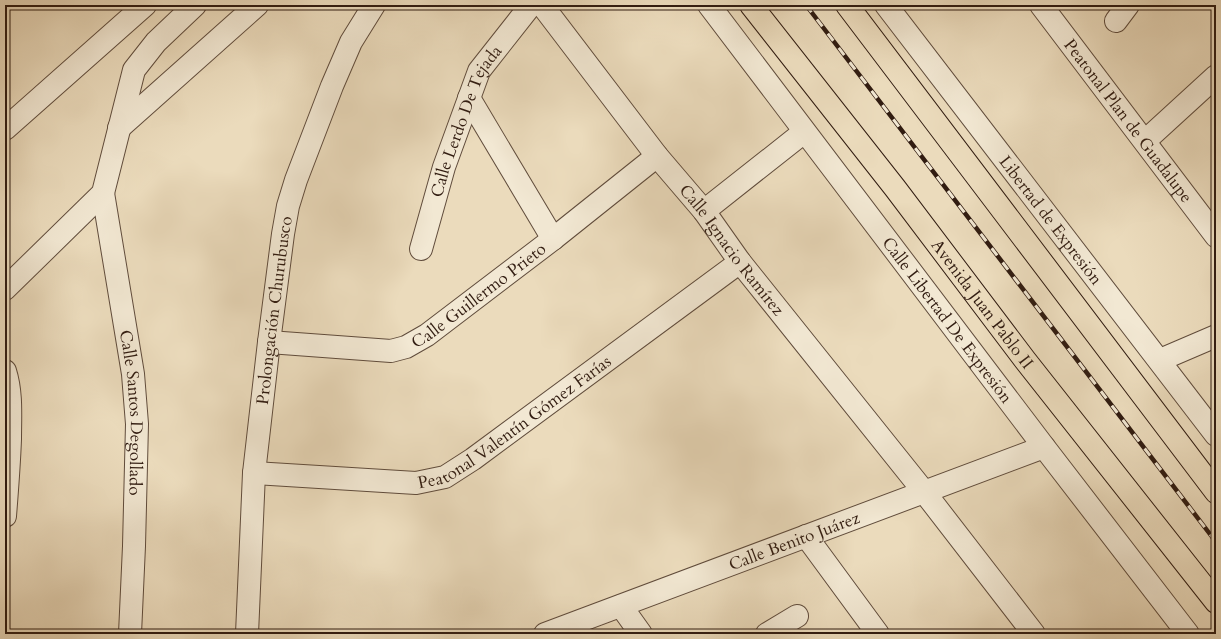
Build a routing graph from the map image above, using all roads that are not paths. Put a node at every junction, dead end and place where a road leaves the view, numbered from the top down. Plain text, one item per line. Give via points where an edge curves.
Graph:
1 (145, 5) edge
2 (195, 5) edge
3 (257, 5) edge
4 (374, 5) edge
5 (531, 5) edge
6 (542, 5) edge
7 (708, 5) edge
8 (751, 5) edge
9 (847, 5) edge
10 (886, 5) edge
11 (1041, 5) edge
12 (1216, 76) edge
13 (469, 98) junction
14 (119, 128) junction
15 (5, 129) edge
16 (804, 132) junction
17 (1145, 141) junction
18 (657, 156) junction
19 (103, 193) junction
20 (704, 211) junction
21 (1216, 236) edge
22 (553, 239) junction
23 (421, 249) dead end
24 (740, 262) junction
25 (5, 289) edge
26 (1216, 336) edge
27 (269, 342) junction
28 (1160, 360) junction
29 (5, 371) edge
30 (1216, 435) edge
31 (1044, 447) junction
32 (254, 473) junction
33 (1216, 492) edge
34 (925, 493) junction
35 (5, 516) edge
36 (806, 536) junction
37 (1216, 602) edge
38 (621, 606) junction
39 (797, 616) dead end
40 (130, 634) edge
41 (248, 634) edge
42 (545, 634) edge
43 (641, 634) edge
44 (767, 634) edge
45 (878, 634) edge
46 (1034, 634) edge
47 (1188, 634) edge

1 - 15 street
2 - 14 street via 156,42 134,70
3 - 14 street
4 - 27 street, Prolongación Churubusco via 351,42 296,180 283,234
5 - 13 street, Calle Lerdo De Tejada via 479,71
6 - 18 street, Calle Ignacio Ramírez
7 - 16 street, Calle Libertad De Expresión
8 - 37 main road, Avenida Juan Pablo II
9 - 33 main road
10 - 28 street, Libertad de Expresión
11 - 17 street, Peatonal Plan de Guadalupe
12 - 17 street
13 - 22 street
13 - 23 street, Calle Lerdo De Tejada via 444,167
14 - 19 street
16 - 20 street
16 - 31 street, Calle Libertad De Expresión
17 - 21 street, Peatonal Plan de Guadalupe
18 - 20 street, Calle Ignacio Ramírez
18 - 22 street, Calle Guillermo Prieto
19 - 25 street
19 - 40 street, Calle Santos Degollado via 133,374 137,424
20 - 24 street, Calle Ignacio Ramírez
22 - 27 street, Calle Guillermo Prieto via 427,335 406,347 391,351
24 - 32 street, Peatonal Valentín Gómez Farías via 445,477 416,483
24 - 34 street, Calle Ignacio Ramírez
26 - 28 street
27 - 32 street, Prolongación Churubusco
28 - 30 street, Libertad de Expresión
29 - 35 street via 11,406
31 - 34 street, Calle Benito Juárez
31 - 47 street, Calle Libertad De Expresión
32 - 41 street, Prolongación Churubusco
34 - 36 street, Calle Benito Juárez
34 - 46 street, Calle Ignacio Ramírez
36 - 38 street, Calle Benito Juárez
36 - 45 street
38 - 42 street, Calle Benito Juárez
38 - 43 street
39 - 44 street

